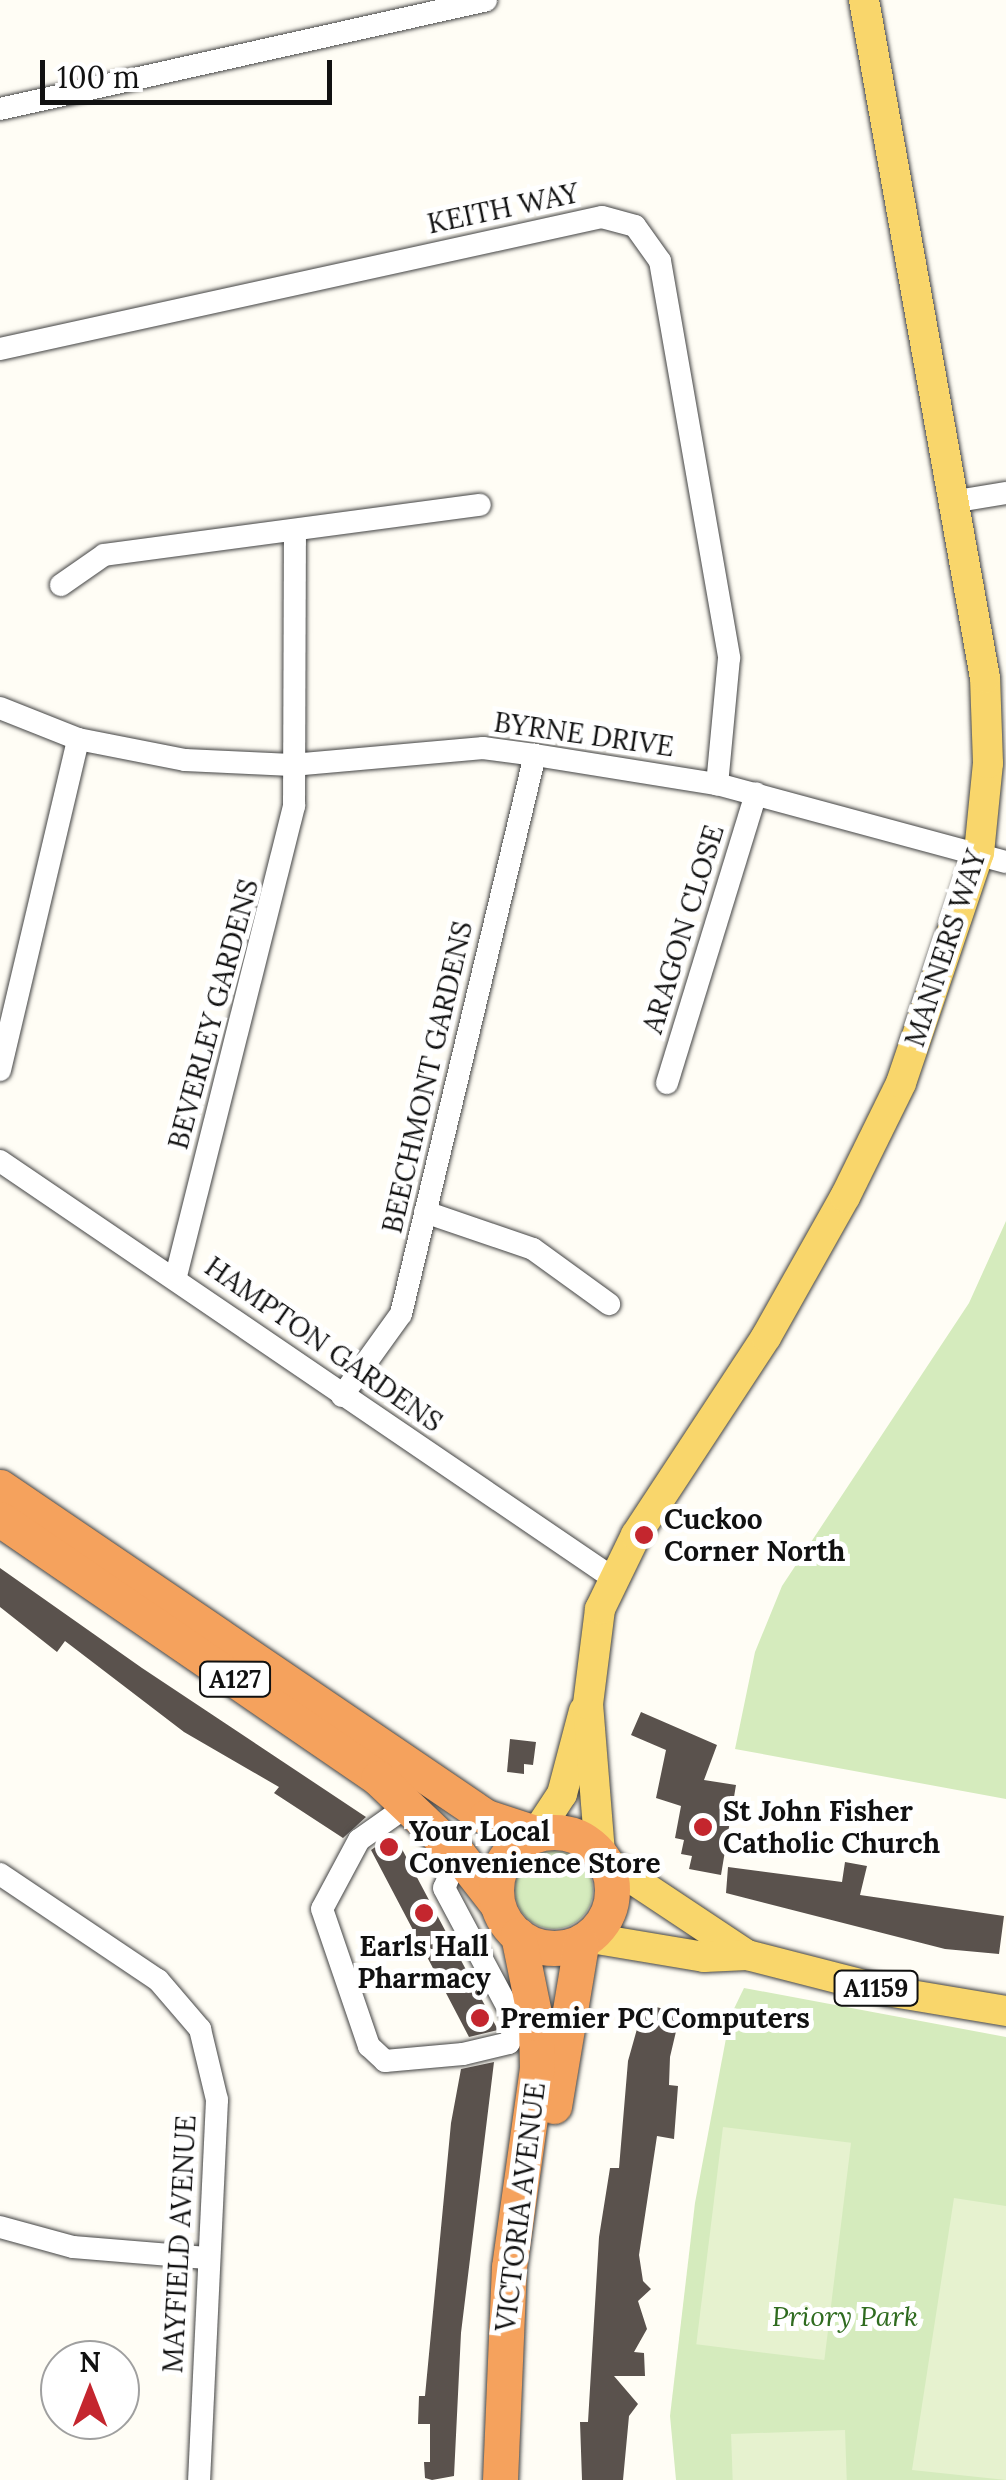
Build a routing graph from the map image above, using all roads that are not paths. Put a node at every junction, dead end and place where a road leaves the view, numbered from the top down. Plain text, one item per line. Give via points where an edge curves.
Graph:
1 (486, 0) edge
2 (864, 0) edge
3 (0, 109) edge
4 (0, 349) edge
5 (1006, 494) edge
6 (957, 501) junction
7 (480, 505) dead end
8 (296, 533) junction
9 (61, 585) dead end
10 (0, 708) edge
11 (78, 739) junction
12 (535, 755) junction
13 (292, 765) junction
14 (717, 784) junction
15 (756, 793) junction
16 (992, 858) edge
17 (0, 1070) edge
18 (667, 1084) dead end
19 (0, 1161) edge
20 (425, 1212) junction
21 (176, 1276) junction
22 (609, 1304) dead end
23 (342, 1396) junction
24 (0, 1487) edge
25 (0, 1518) edge
26 (613, 1578) junction
27 (588, 1704) junction
28 (410, 1804) junction
29 (534, 1832) junction
30 (458, 1854) junction
31 (602, 1856) junction
32 (0, 1874) edge
33 (497, 1904) junction
34 (518, 1935) junction
35 (586, 1941) junction
36 (747, 1955) junction
37 (1006, 2011) edge
38 (526, 2024) junction
39 (0, 2226) edge
40 (207, 2258) junction
41 (199, 2480) edge
42 (500, 2480) edge
43 (524, 2480) edge

1 - 3 street
2 - 6 main road, MANNERS WAY
4 - 14 street, KEITH WAY via 602,217 636,226 660,260 729,658
5 - 6 street
6 - 16 main road, MANNERS WAY via 985,678
7 - 8 street
8 - 9 street via 104,555
8 - 13 street, BEVERLEY GARDENS
10 - 11 street, BYRNE DRIVE
11 - 13 street, BYRNE DRIVE via 185,760
11 - 17 street
12 - 13 street, BYRNE DRIVE via 482,748
12 - 14 street, BYRNE DRIVE
12 - 20 street, BEECHMONT GARDENS
13 - 21 street, BEVERLEY GARDENS via 286,854
14 - 15 street, BYRNE DRIVE
15 - 16 street, BYRNE DRIVE
15 - 18 street, ARAGON CLOSE
16 - 26 main road, MANNERS WAY via 901,1082 845,1197 775,1322
19 - 21 street, HAMPTON GARDENS
20 - 22 street via 533,1248
20 - 23 street, BEECHMONT GARDENS via 401,1314
21 - 23 street, HAMPTON GARDENS
23 - 26 street, HAMPTON GARDENS
24 - 29 highway, A127 via 450,1794 498,1824
25 - 28 highway, A127
26 - 27 main road, MANNERS WAY via 591,1643
27 - 29 main road, MANNERS WAY via 562,1794
27 - 31 main road, MANNERS WAY
28 - 30 highway, A127
28 - 38 street via 359,1840 322,1909 369,2046 384,2061 463,2054 509,2043
29 - 31 highway via 568,1836
29 - 33 highway via 504,1860
30 - 33 highway, A127
30 - 38 street via 443,1879 447,1896
31 - 35 highway via 611,1894
31 - 36 main road, A1159
32 - 40 street, MAYFIELD AVENUE via 158,1980 200,2029 217,2100
33 - 34 highway
34 - 35 highway via 549,1948
34 - 38 highway, VICTORIA AVENUE
35 - 36 main road, A1159 via 704,1957
35 - 43 highway, VICTORIA AVENUE via 531,2260
36 - 37 main road, A1159 via 887,1991
38 - 42 highway, VICTORIA AVENUE via 537,2069 509,2267
39 - 40 street via 73,2247
40 - 41 street, MAYFIELD AVENUE

